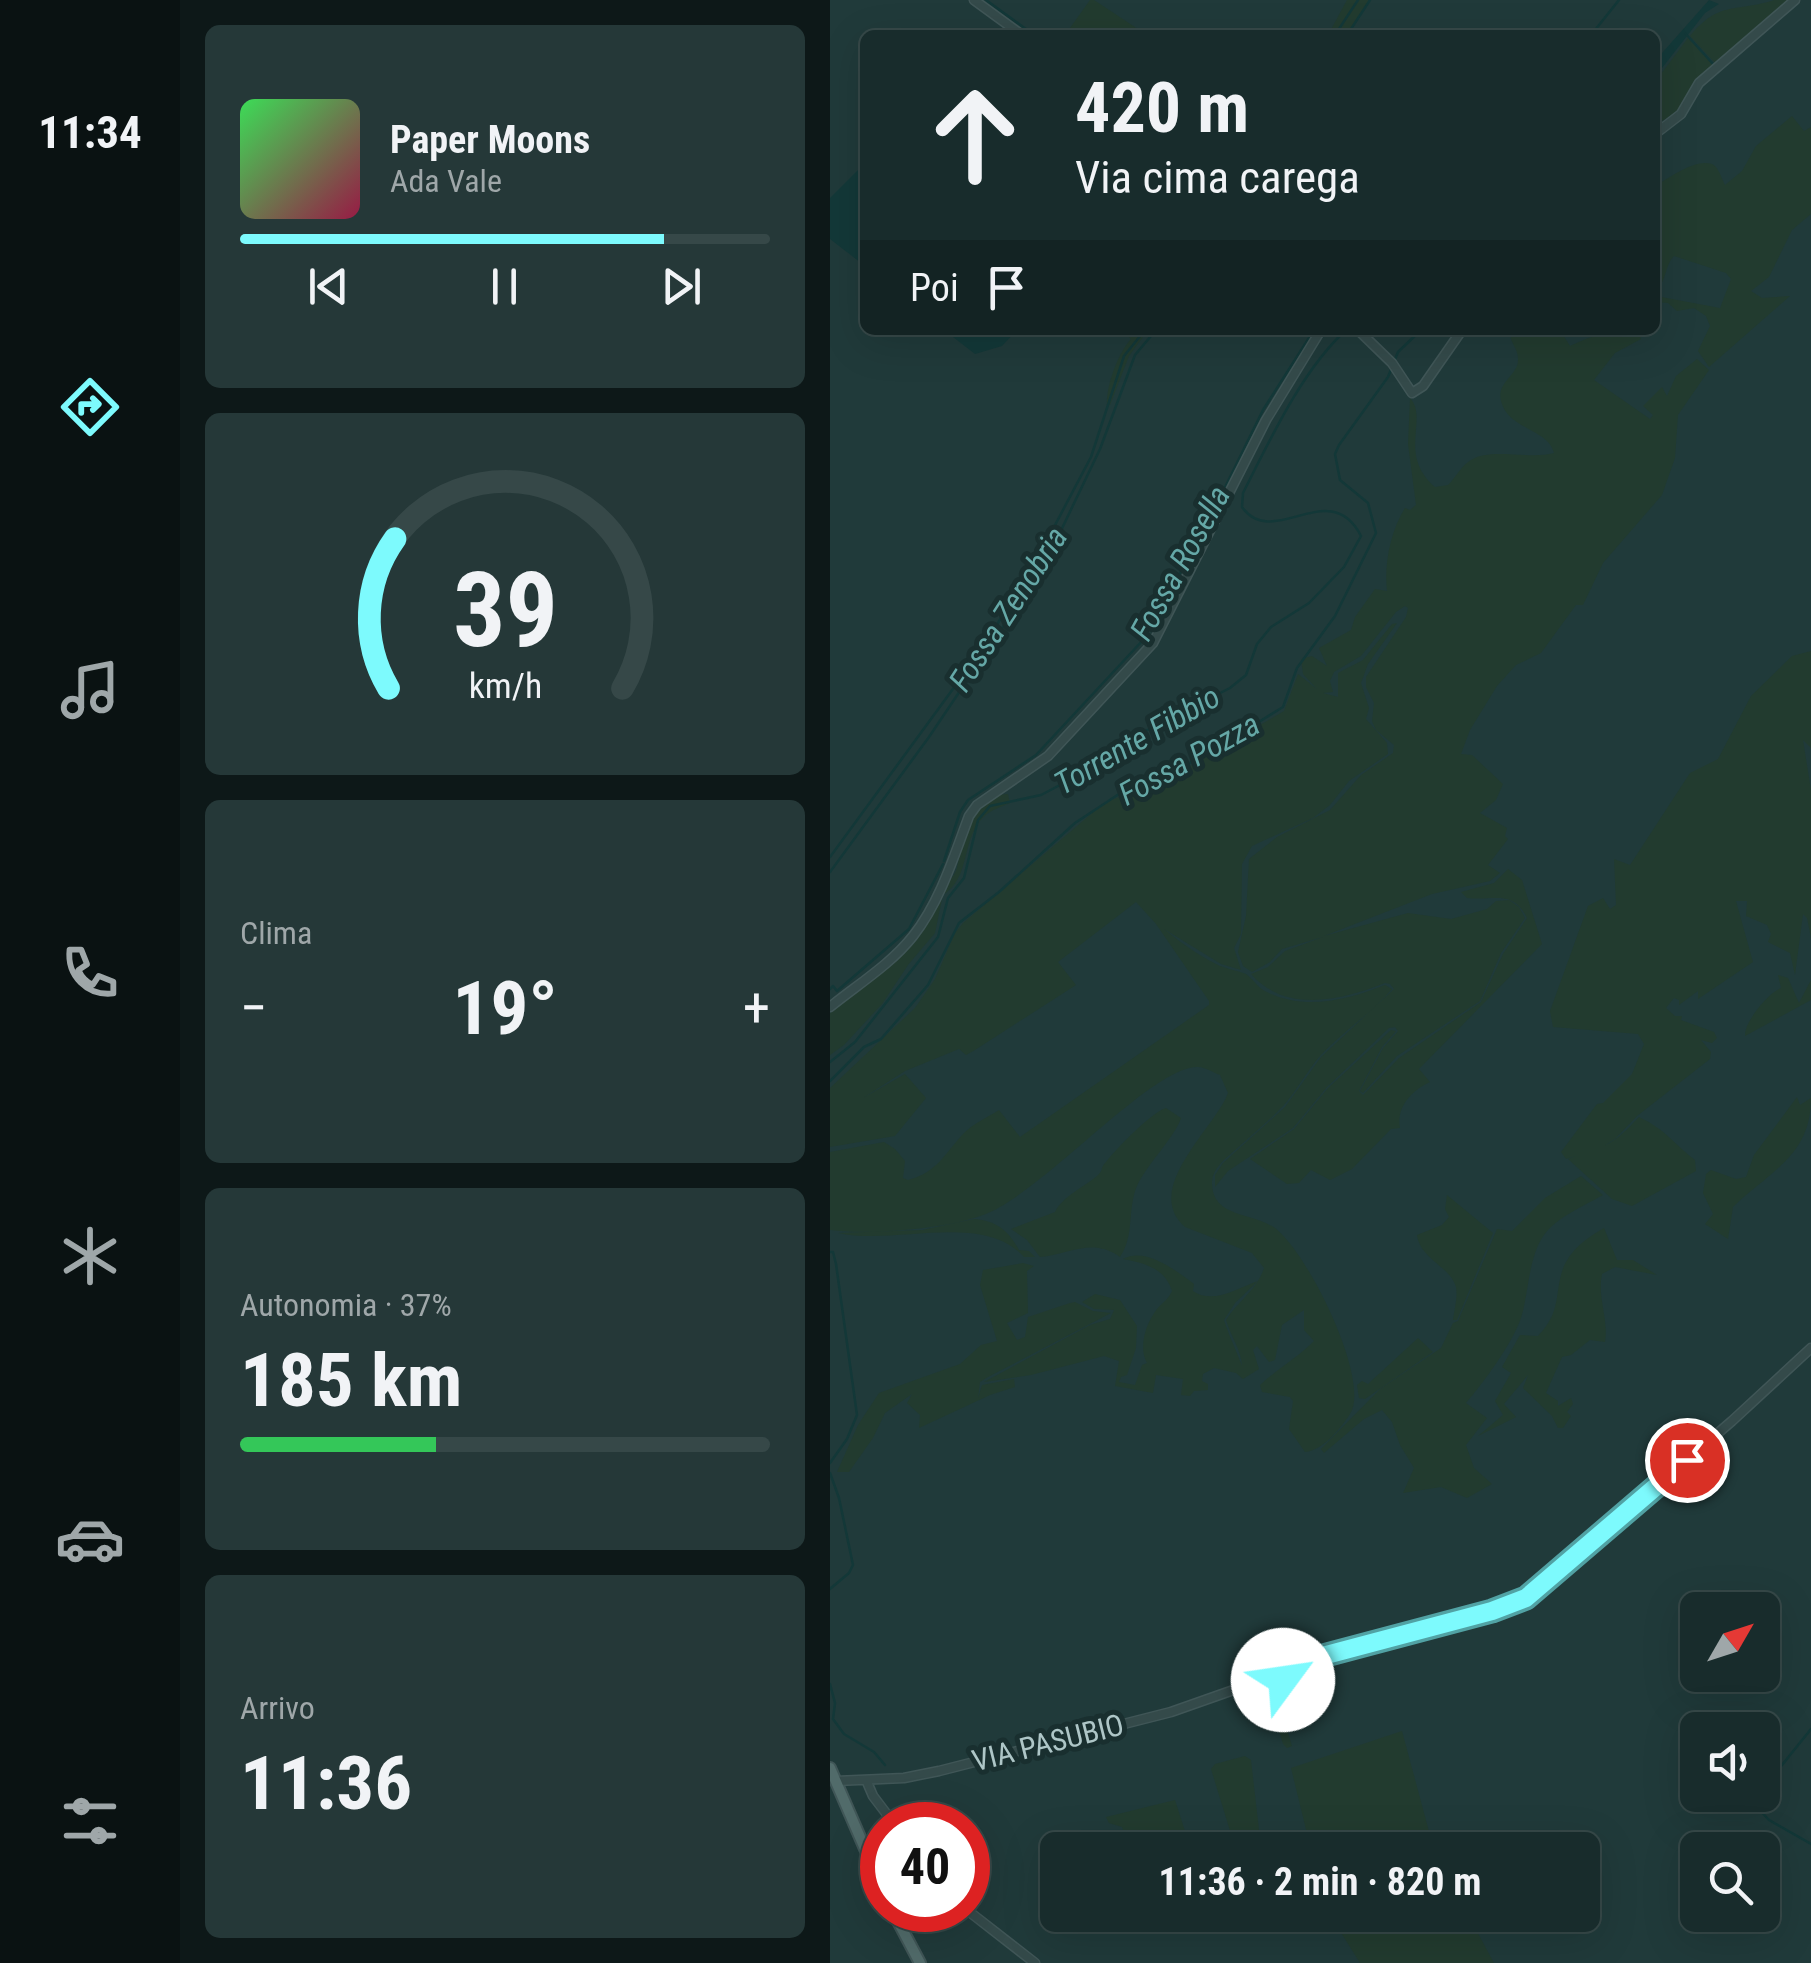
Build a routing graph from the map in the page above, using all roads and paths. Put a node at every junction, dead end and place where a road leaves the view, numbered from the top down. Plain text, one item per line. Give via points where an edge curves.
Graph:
1 (974, 0) edge
2 (1794, 0) edge
3 (1015, 30) edge
4 (1660, 130) edge
5 (1318, 335) edge
6 (1363, 335) edge
7 (1459, 335) edge
8 (830, 1007) edge
9 (1811, 1348) edge
10 (1292, 1667) junction
11 (1270, 1682) junction
12 (830, 1768) edge
13 (836, 1781) junction
14 (867, 1782) junction
15 (877, 1802) edge
16 (860, 1837) edge
17 (990, 1928) edge
18 (904, 1932) edge
19 (920, 1963) edge
20 (1035, 1963) edge

1 - 3 street
2 - 4 street via 1699,83 1681,114
5 - 8 street via 1266,420 1152,644 1048,756 977,805 916,932
6 - 7 street via 1416,392
9 - 10 street, VIA PASUBIO via 1538,1590 1509,1606
10 - 11 street, VIA PASUBIO
10 - 11 street, VIA PASUBIO via 1273,1693
11 - 14 street, VIA PASUBIO via 939,1771
12 - 13 main road
13 - 14 street, VIA PASUBIO
13 - 16 main road
14 - 15 street
17 - 20 street
18 - 19 main road

